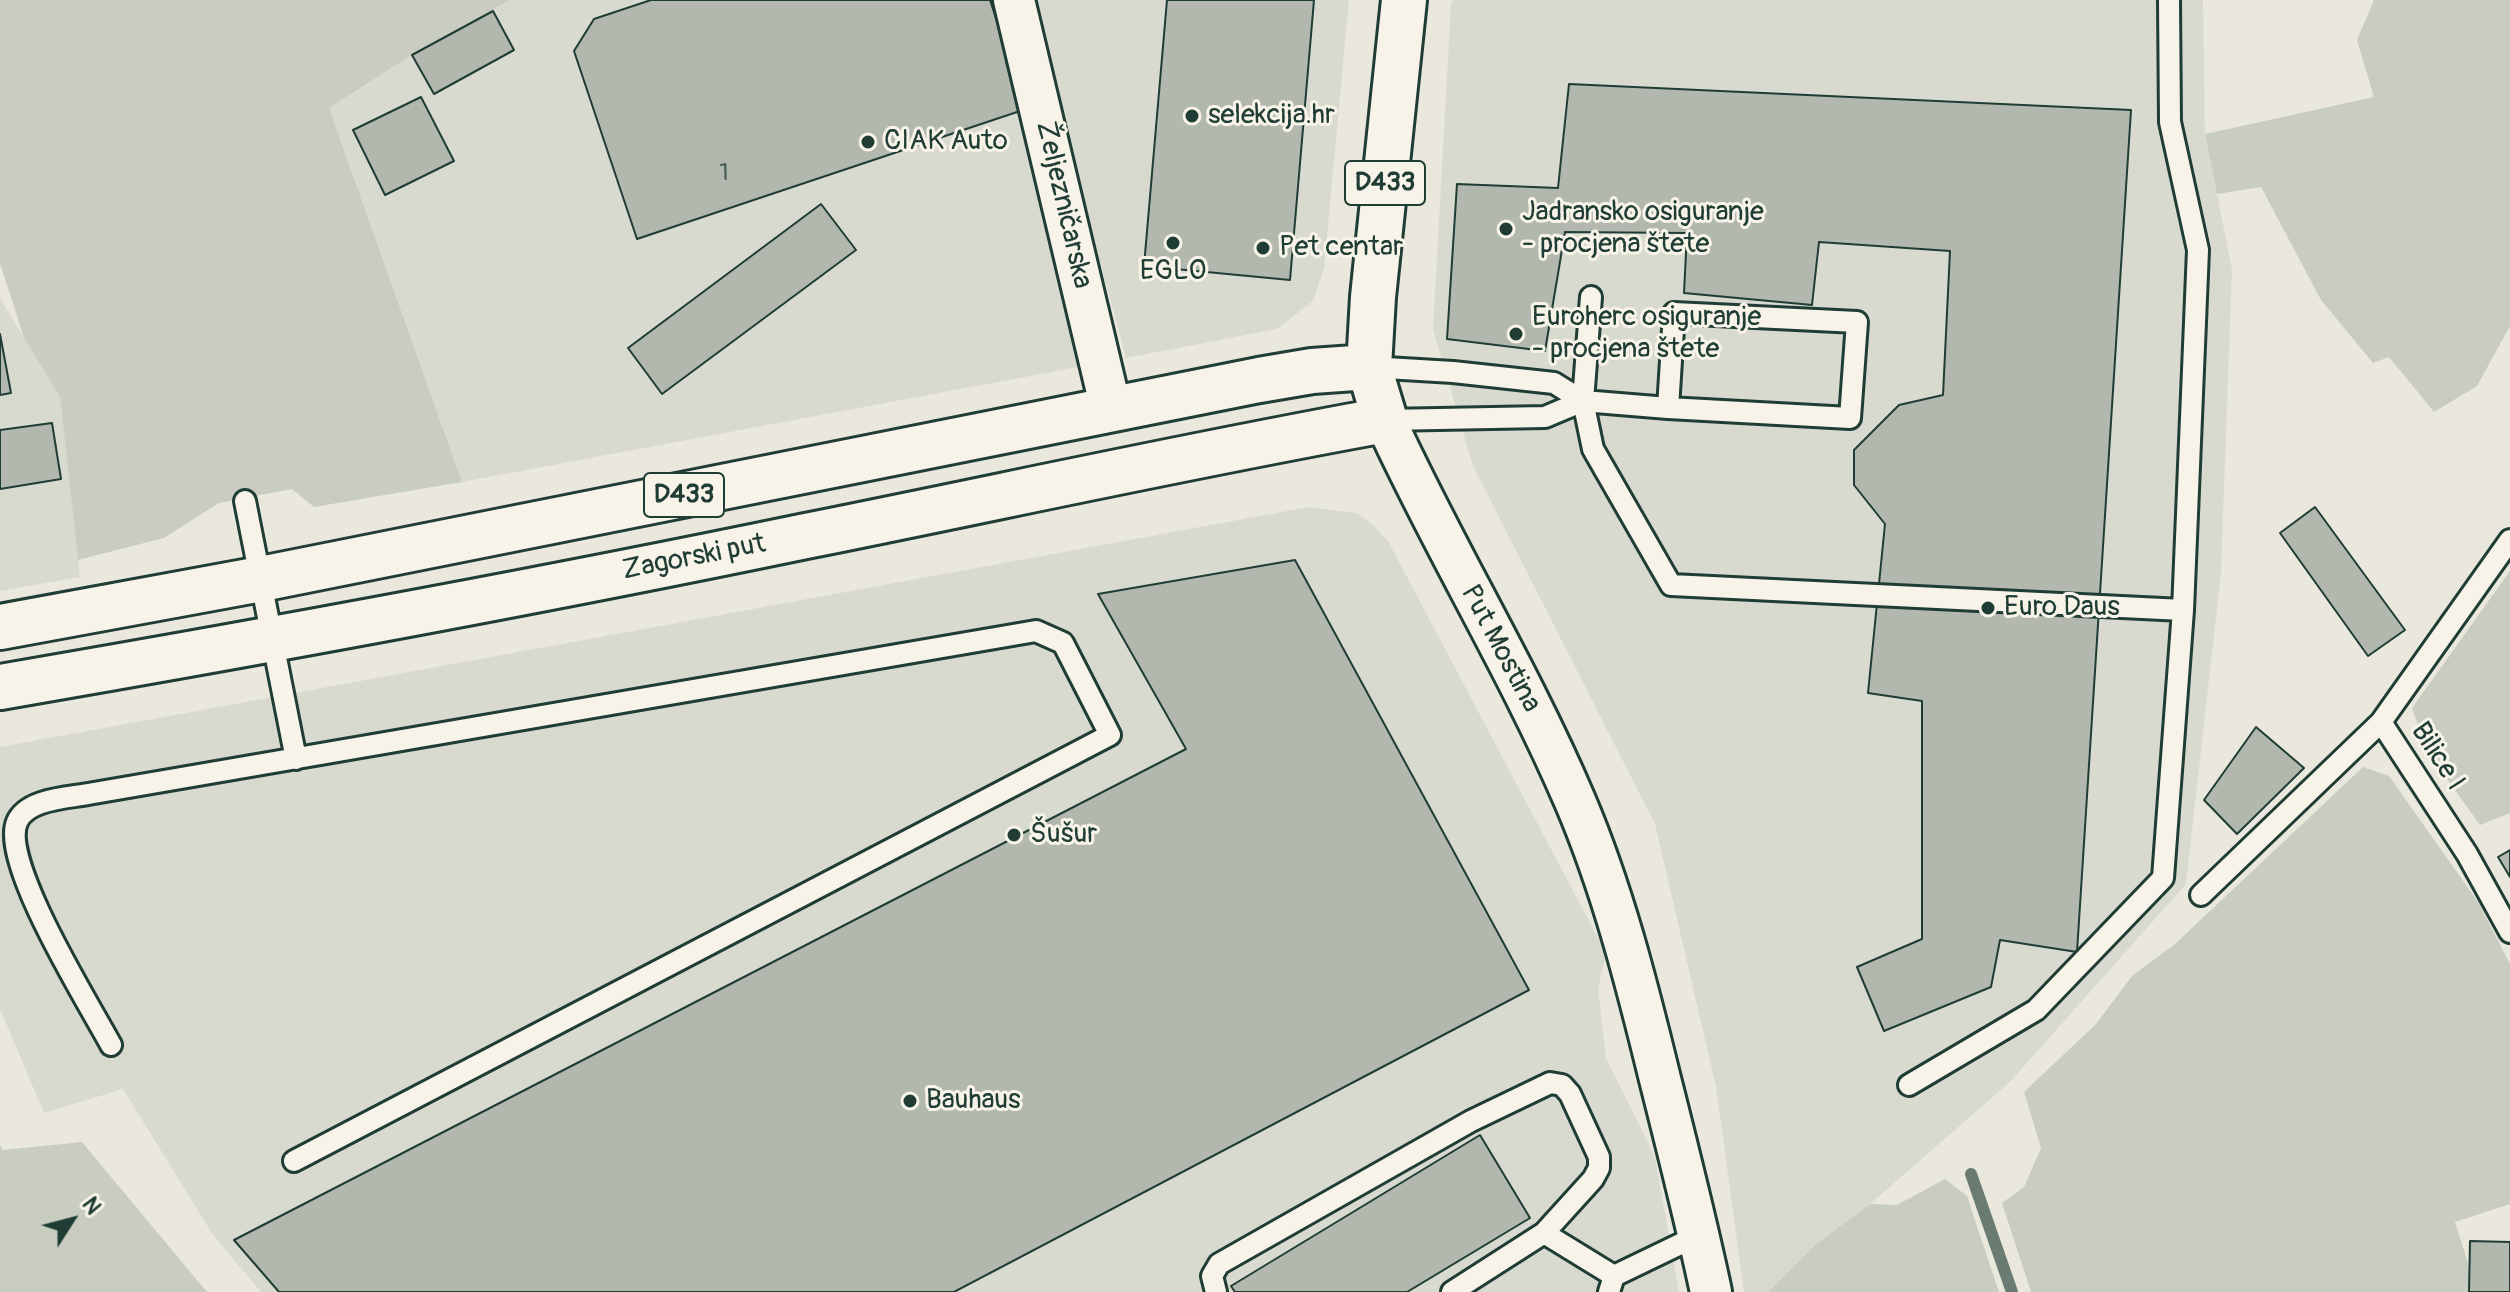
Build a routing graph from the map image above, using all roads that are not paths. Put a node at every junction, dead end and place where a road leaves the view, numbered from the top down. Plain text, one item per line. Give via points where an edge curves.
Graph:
1 (1014, 0) edge
2 (1404, 0) edge
3 (2169, 0) edge
4 (1591, 297) dead end
5 (1369, 367) junction
6 (1583, 401) junction
7 (1668, 408) junction
8 (1111, 409) junction
9 (1385, 420) junction
10 (245, 501) dead end
11 (2510, 540) edge
12 (261, 579) junction
13 (2183, 610) junction
14 (0, 627) edge
15 (273, 640) junction
16 (0, 687) edge
17 (2381, 722) junction
18 (296, 759) junction
19 (2201, 895) dead end
20 (2510, 932) edge
21 (111, 1045) dead end
22 (1909, 1085) dead end
23 (294, 1161) dead end
24 (1544, 1233) junction
25 (1699, 1235) junction
26 (1611, 1284) edge
27 (1216, 1292) edge
28 (1452, 1292) edge
29 (1711, 1292) edge

1 - 8 street, Željezničarska
2 - 5 main road, Put Mostina / D433
3 - 13 lane via 2170,122 2198,250
4 - 6 lane
5 - 6 lane via 1554,383
5 - 8 main road, D433 via 1285,376
5 - 9 main road, Put Mostina / D433
6 - 7 lane
6 - 9 lane via 1545,417
6 - 13 lane via 1593,449 1671,585
7 - 7 lane via 1674,313 1857,322 1850,418
8 - 12 main road, D433
9 - 15 main road, Zagorski put / D433
9 - 25 street, Put Mostina via 1575,801 1640,1000
10 - 12 lane
11 - 17 lane, Bilice I
12 - 14 main road, D433
12 - 15 lane
13 - 22 lane via 2163,878 2036,1010
15 - 16 main road, Zagorski put / D433
15 - 18 lane
17 - 19 lane
17 - 20 lane, Bilice I via 2467,854
18 - 21 lane via 77,796 32,806 17,821 14,842 29,892
18 - 23 lane via 1036,631 1063,643 1110,735
24 - 26 lane
24 - 27 lane via 1599,1168 1599,1157 1570,1094 1562,1085 1550,1083 1471,1121 1219,1264 1212,1276
24 - 28 lane
25 - 26 lane
25 - 29 street, Put Mostina

